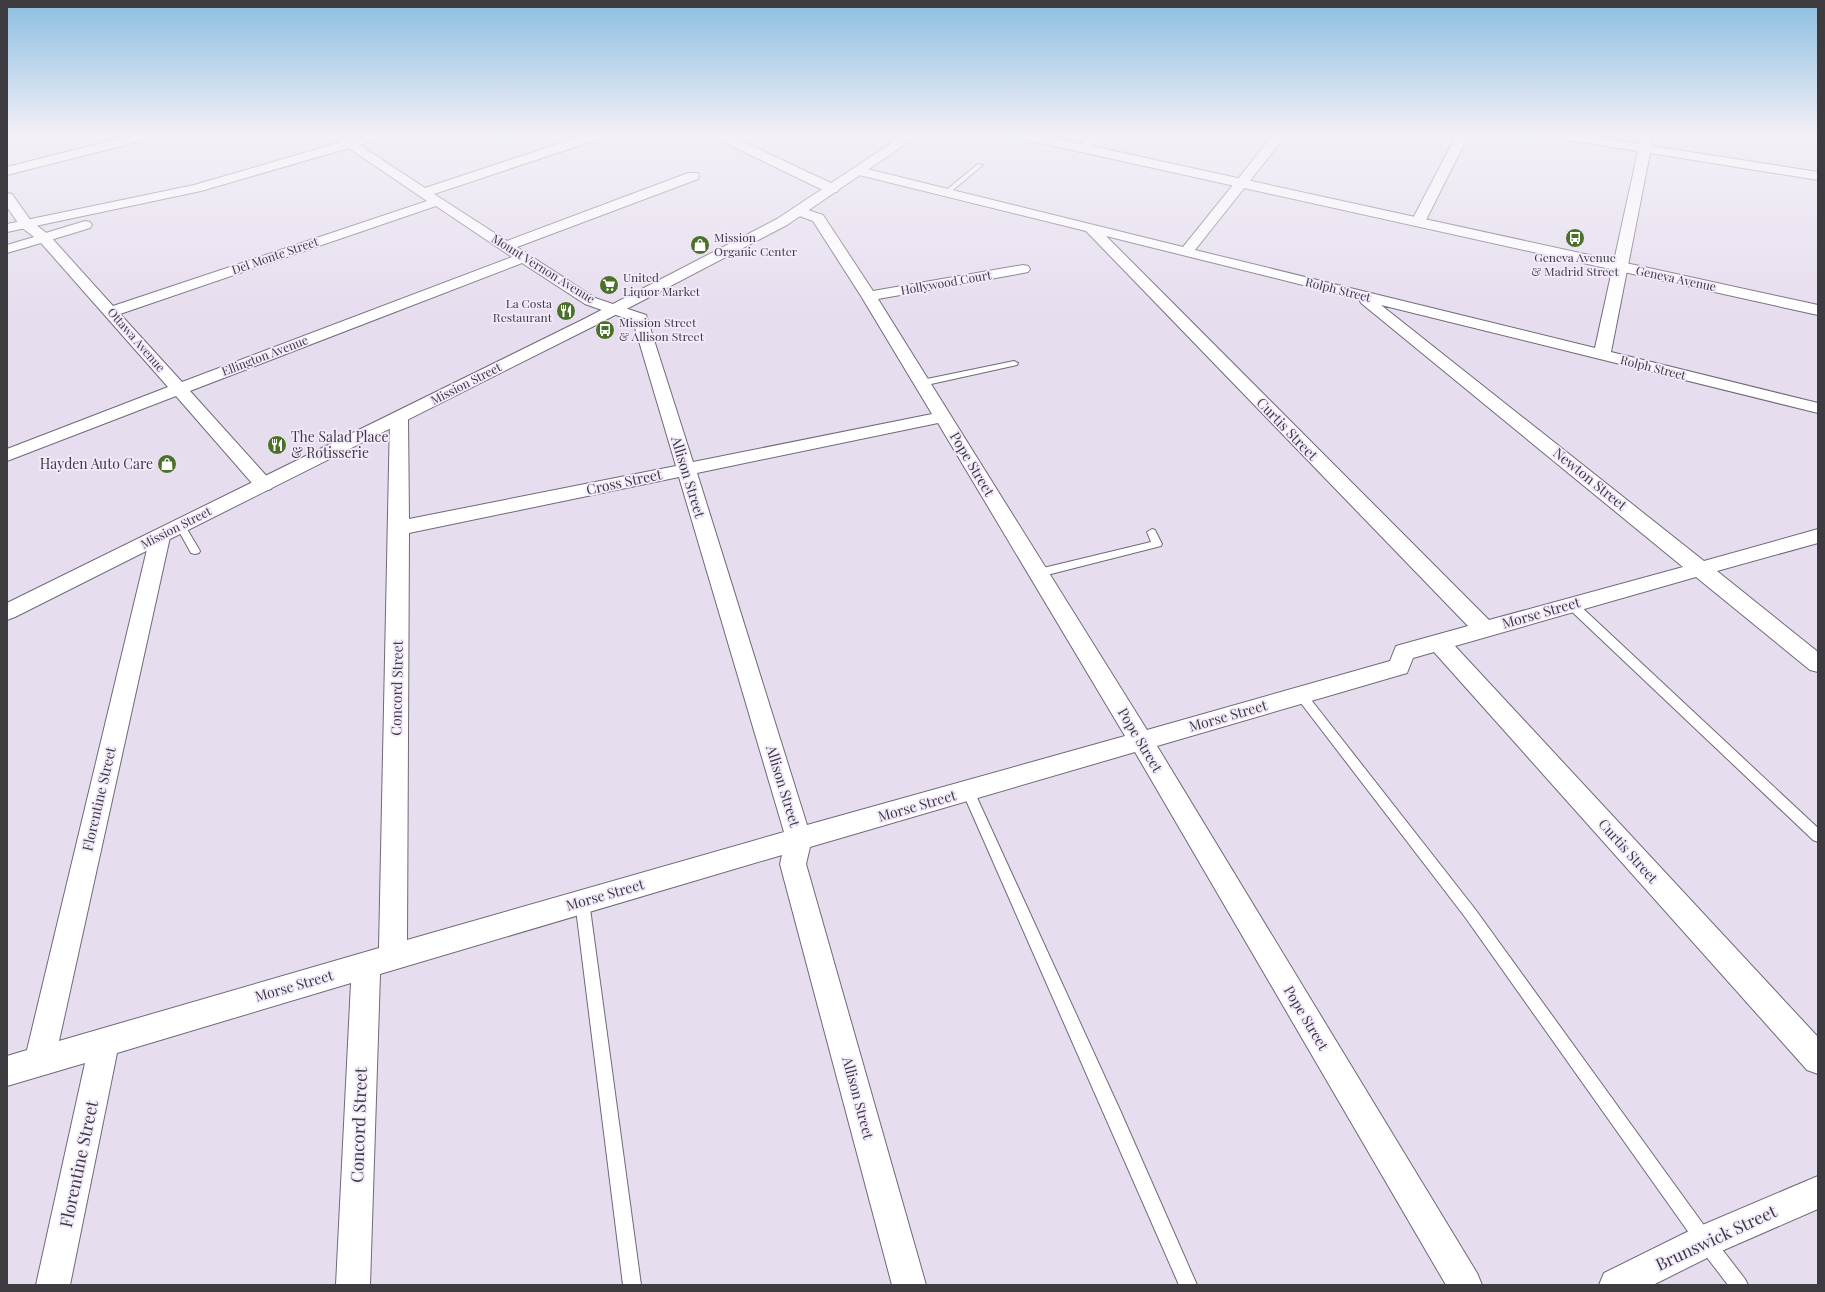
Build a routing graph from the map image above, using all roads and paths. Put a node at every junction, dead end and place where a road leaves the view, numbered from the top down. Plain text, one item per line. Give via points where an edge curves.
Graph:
1 (133, 194) edge
2 (168, 194) edge
3 (429, 194) edge
4 (644, 194) edge
5 (824, 194) edge
6 (951, 194) edge
7 (1232, 194) edge
8 (1310, 194) edge
9 (1431, 194) edge
10 (1634, 194) edge
11 (7, 197) edge
12 (439, 201) junction
13 (133, 202) junction
14 (799, 211) junction
15 (1419, 218) junction
16 (7, 219) edge
17 (24, 220) junction
18 (7, 228) edge
19 (1091, 229) junction
20 (44, 238) junction
21 (506, 246) junction
22 (7, 249) edge
23 (1186, 252) junction
24 (524, 257) junction
25 (1621, 262) junction
26 (1022, 269) dead end
27 (869, 296) junction
28 (1361, 296) junction
29 (1818, 300) edge
30 (613, 310) junction
31 (1818, 310) edge
32 (111, 312) junction
33 (1602, 355) junction
34 (1014, 363) dead end
35 (922, 382) junction
36 (179, 389) junction
37 (1818, 408) edge
38 (943, 417) junction
39 (399, 418) junction
40 (7, 455) edge
41 (686, 469) junction
42 (264, 485) junction
43 (399, 528) junction
44 (170, 531) junction
45 (1152, 532) dead end
46 (1818, 536) edge
47 (195, 551) dead end
48 (1701, 569) junction
49 (1039, 573) junction
50 (1572, 605) junction
51 (7, 612) edge
52 (1484, 629) junction
53 (1438, 642) junction
54 (1818, 664) edge
55 (1301, 695) junction
56 (1141, 741) junction
57 (968, 791) junction
58 (1818, 836) edge
59 (799, 840) junction
60 (582, 901) junction
61 (380, 961) junction
62 (104, 1043) junction
63 (1818, 1060) edge
64 (39, 1062) junction
65 (7, 1071) edge
66 (1818, 1192) edge
67 (1705, 1241) junction
68 (53, 1285) edge
69 (353, 1285) edge
70 (632, 1285) edge
71 (909, 1285) edge
72 (1188, 1285) edge
73 (1465, 1285) edge
74 (1616, 1285) edge
75 (1739, 1285) edge

1 - 17 street
2 - 13 street
3 - 12 street, Mount Vernon Avenue
4 - 21 street
5 - 14 street, Mission Street
6 - 19 street, Rolph Street
7 - 23 street
8 - 15 street, Geneva Avenue
9 - 15 street
10 - 25 street
11 - 17 street, Ottawa Avenue
12 - 21 street, Mount Vernon Avenue
12 - 32 street, Del Monte Street
13 - 17 street
13 - 20 street via 95,222
14 - 27 street, Pope Street via 818,218
14 - 30 street, Mission Street
15 - 25 street, Geneva Avenue
16 - 17 street
17 - 18 street
17 - 20 street, Ottawa Avenue
19 - 23 street, Rolph Street
19 - 52 street, Curtis Street
20 - 22 street
20 - 32 street, Ottawa Avenue
21 - 24 street, Mount Vernon Avenue
23 - 28 street, Rolph Street
24 - 30 street, Mount Vernon Avenue via 590,301
24 - 36 street, Ellington Avenue
25 - 29 street, Geneva Avenue
25 - 31 street, Geneva Avenue
25 - 33 street
26 - 27 street, Hollywood Court
27 - 35 street, Pope Street
28 - 33 street, Rolph Street
28 - 48 street, Newton Street
30 - 39 street, Mission Street
30 - 41 street, Allison Street via 640,318
32 - 36 street, Ottawa Avenue
33 - 37 street, Rolph Street
34 - 35 lane
35 - 38 street, Pope Street
36 - 40 street, Ellington Avenue
36 - 42 street, Ottawa Avenue
38 - 41 street, Cross Street
38 - 49 street, Pope Street
39 - 42 street, Mission Street
39 - 43 street, Concord Street
41 - 43 street, Cross Street
41 - 59 street, Allison Street
42 - 44 street, Mission Street
43 - 61 street, Concord Street
44 - 47 lane
44 - 51 street, Mission Street
44 - 64 street, Florentine Street
45 - 49 lane via 1157,544
46 - 48 street, Morse Street
48 - 50 street, Morse Street
48 - 54 street, Newton Street
49 - 56 street, Pope Street
50 - 52 street, Morse Street
50 - 58 lane
52 - 53 street, Morse Street
53 - 55 street, Morse Street via 1404,652 1399,667
53 - 63 street, Curtis Street
55 - 56 street, Morse Street
55 - 67 lane via 1470,913
56 - 57 street, Morse Street
56 - 73 street, Pope Street
57 - 59 street, Morse Street
57 - 72 lane
59 - 60 street, Morse Street
59 - 71 street, Allison Street via 793,864
60 - 61 street, Morse Street
60 - 70 lane
61 - 62 street, Morse Street
61 - 69 street, Concord Street
62 - 64 street, Morse Street
62 - 68 street, Florentine Street
64 - 65 street, Morse Street
66 - 67 street, Brunswick Street
67 - 74 street, Brunswick Street
67 - 75 lane

